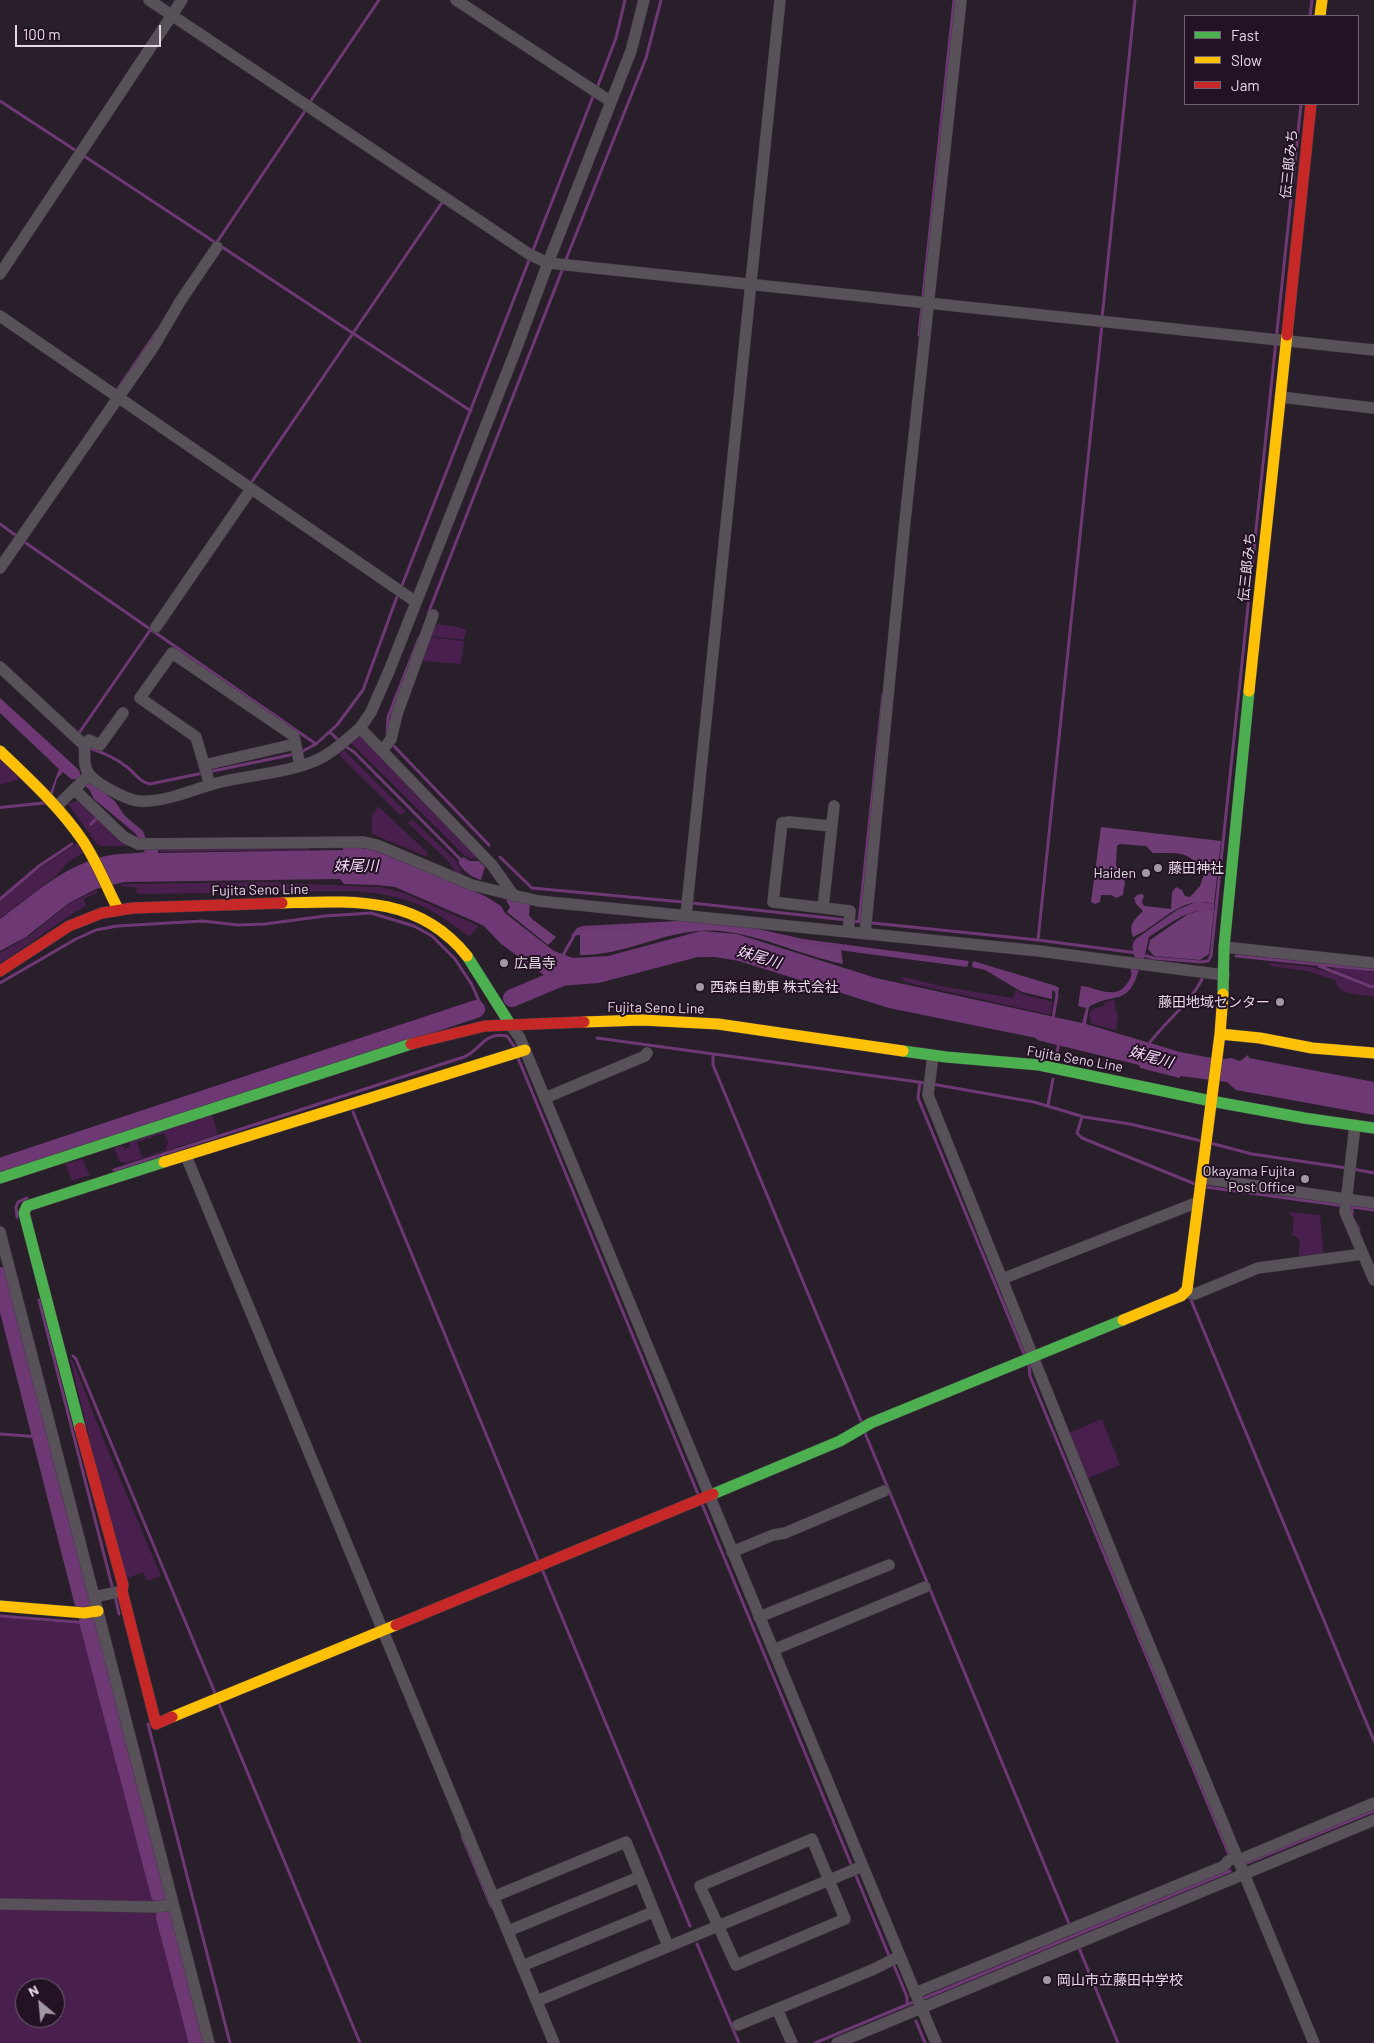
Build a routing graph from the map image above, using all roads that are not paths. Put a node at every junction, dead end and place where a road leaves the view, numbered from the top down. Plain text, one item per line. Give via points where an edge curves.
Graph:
1 (149, 0) edge
2 (182, 0) edge
3 (456, 0) edge
4 (644, 0) edge
5 (780, 0) edge
6 (961, 0) edge
7 (1322, 0) edge
8 (169, 14) junction
9 (1320, 15) edge
10 (610, 101) junction
11 (1311, 105) edge
12 (217, 247) dead end
13 (548, 264) junction
14 (0, 274) edge
15 (748, 284) junction
16 (924, 303) junction
17 (0, 316) edge
18 (1280, 341) junction
19 (1374, 350) edge
20 (115, 395) junction
21 (1280, 397) junction
22 (1374, 408) edge
23 (251, 489) junction
24 (0, 568) edge
25 (416, 602) junction
26 (433, 616) dead end
27 (156, 627) dead end
28 (0, 667) edge
29 (123, 713) dead end
30 (360, 728) junction
31 (84, 745) junction
32 (296, 745) junction
33 (387, 745) junction
34 (0, 751) edge
35 (300, 762) junction
36 (207, 773) junction
37 (82, 782) junction
38 (834, 806) dead end
39 (56, 807) junction
40 (831, 826) junction
41 (514, 896) junction
42 (686, 907) junction
43 (823, 908) junction
44 (118, 909) junction
45 (849, 924) junction
46 (865, 926) junction
47 (1224, 947) junction
48 (1374, 963) edge
49 (0, 971) edge
50 (1224, 976) junction
51 (510, 1024) junction
52 (1220, 1034) junction
53 (525, 1050) junction
54 (647, 1053) dead end
55 (1374, 1053) edge
56 (933, 1055) junction
57 (545, 1098) junction
58 (1211, 1101) junction
59 (1355, 1125) junction
60 (1374, 1128) edge
61 (183, 1157) junction
62 (0, 1178) edge
63 (1201, 1183) junction
64 (1198, 1202) junction
65 (1374, 1203) edge
66 (1345, 1204) junction
67 (0, 1232) edge
68 (1363, 1254) junction
69 (1002, 1280) junction
70 (1374, 1280) edge
71 (1189, 1293) junction
72 (1034, 1357) junction
73 (884, 1491) dead end
74 (703, 1497) junction
75 (732, 1552) junction
76 (889, 1565) dead end
77 (925, 1587) dead end
78 (116, 1592) junction
79 (94, 1597) junction
80 (0, 1606) edge
81 (98, 1611) junction
82 (759, 1617) junction
83 (379, 1632) junction
84 (773, 1650) junction
85 (1374, 1803) edge
86 (1374, 1820) edge
87 (1238, 1863) junction
88 (857, 1868) junction
89 (639, 1877) junction
90 (829, 1880) junction
91 (493, 1896) junction
92 (0, 1904) edge
93 (173, 1904) junction
94 (653, 1912) junction
95 (718, 1925) junction
96 (508, 1931) junction
97 (668, 1946) junction
98 (894, 1959) junction
99 (522, 1966) junction
100 (537, 2001) junction
101 (919, 2001) junction
102 (777, 2009) junction
103 (738, 2025) dead end
104 (209, 2043) edge
105 (554, 2043) edge
106 (792, 2043) edge
107 (837, 2043) edge
108 (936, 2043) edge
109 (1314, 2043) edge

1 - 8 street
2 - 8 street
3 - 10 street
4 - 10 street via 631,51
5 - 15 street
6 - 16 street
7 - 9 street
8 - 13 street
8 - 14 street
10 - 13 street
11 - 18 street, 伝三郎みち
12 - 20 street via 154,346
13 - 15 street
13 - 25 street
15 - 16 street
15 - 42 street
16 - 18 street
16 - 46 street
17 - 20 street
18 - 19 street
18 - 21 street, 伝三郎みち
20 - 23 street
20 - 24 street
21 - 22 street
21 - 47 street, 伝三郎みち
23 - 25 street
23 - 27 street
25 - 30 street via 371,712
26 - 33 street
28 - 31 street
29 - 31 street via 100,745 88,740
30 - 33 street
30 - 35 street via 322,758
31 - 37 street
32 - 35 street
32 - 36 street
32 - 36 street via 294,736 172,653 140,698 196,737
33 - 41 street via 500,874
34 - 39 street
35 - 36 street
36 - 37 street via 157,799 140,801
37 - 39 street
37 - 41 street via 124,837 138,844 363,842 472,885
38 - 40 street
39 - 44 street via 91,854
40 - 43 street
40 - 43 street via 782,823 773,902
41 - 42 street via 592,907
42 - 45 street
43 - 45 street via 850,911
44 - 49 street, Fujita Seno Line via 76,922
44 - 51 street, Fujita Seno Line via 347,903 399,910 433,924 451,938 479,972 495,1004
45 - 46 street
46 - 50 street
47 - 48 street
47 - 50 street, 伝三郎みち
50 - 52 street, 伝三郎みち
51 - 53 street
51 - 56 street, Fujita Seno Line via 673,1021 718,1024
51 - 62 street via 485,1026 424,1040
52 - 55 street via 1312,1048
52 - 58 street, 伝三郎みち
53 - 57 street
53 - 61 street
54 - 57 street
56 - 58 street, Fujita Seno Line via 1039,1066
56 - 69 street via 928,1095
57 - 74 street
58 - 59 street, Fujita Seno Line
58 - 63 street, 伝三郎みち
59 - 60 street, Fujita Seno Line
59 - 66 street
61 - 78 street via 28,1206 24,1212 100,1506 124,1585
61 - 83 street
63 - 64 street, 伝三郎みち
63 - 66 street
64 - 69 street
64 - 71 street, 伝三郎みち
65 - 66 street
66 - 68 street
67 - 79 street
68 - 70 street
68 - 71 street via 1258,1268
69 - 72 street
71 - 72 street
72 - 74 street via 871,1423 840,1441
72 - 87 street
73 - 75 street via 785,1534 773,1535
74 - 75 street
74 - 83 street
75 - 82 street
76 - 82 street
77 - 84 street
78 - 79 street
78 - 83 street via 156,1724
79 - 81 street
80 - 81 street via 84,1613
81 - 93 street
82 - 84 street
83 - 91 street
84 - 88 street
85 - 87 street
86 - 87 street
87 - 101 street
87 - 101 street via 1224,1866
87 - 109 street
88 - 90 street
88 - 98 street
89 - 91 street via 626,1842
89 - 94 street
89 - 96 street
90 - 95 street
90 - 95 street via 845,1919 736,1965
90 - 95 street via 812,1839 789,1848 700,1886
91 - 96 street
92 - 93 street via 157,1907
93 - 104 street
94 - 97 street
94 - 99 street
95 - 97 street
96 - 99 street
97 - 100 street
98 - 101 street
98 - 102 street
99 - 100 street
100 - 105 street
101 - 107 street
101 - 108 street
102 - 103 street
102 - 106 street

